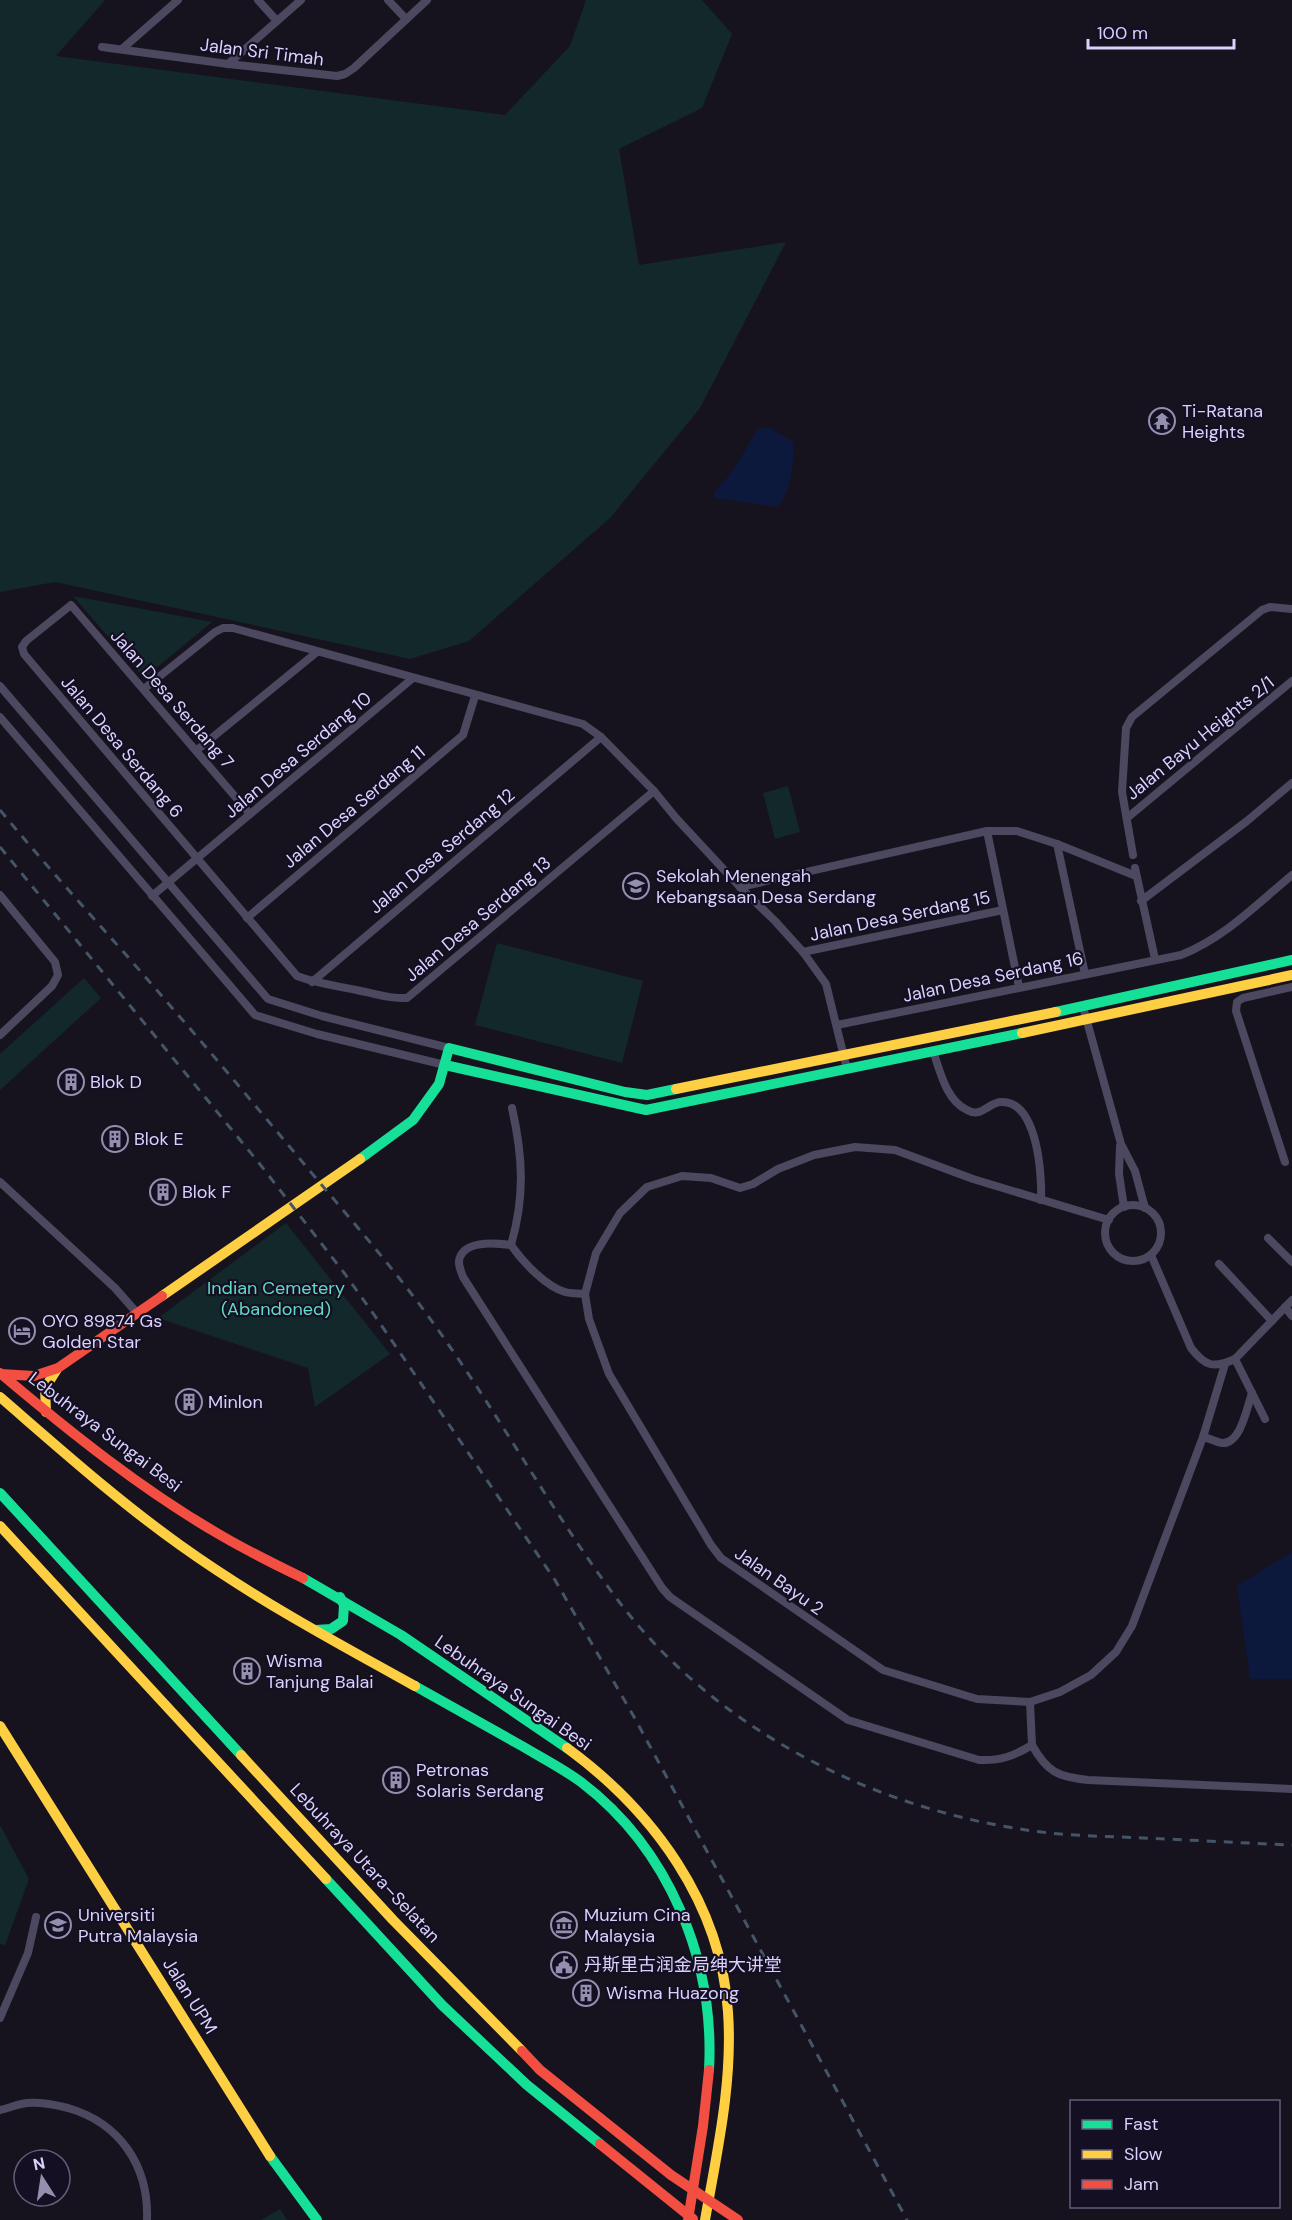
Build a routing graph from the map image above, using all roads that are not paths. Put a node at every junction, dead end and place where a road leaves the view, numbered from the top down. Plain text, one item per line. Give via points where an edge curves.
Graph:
1 (178, 0) edge
2 (258, 0) edge
3 (301, 0) edge
4 (388, 0) edge
5 (427, 0) edge
6 (406, 19) junction
7 (277, 21) junction
8 (102, 47) dead end
9 (122, 49) junction
10 (228, 64) junction
11 (1292, 609) edge
12 (317, 652) junction
13 (24, 654) joint
14 (413, 678) junction
15 (1292, 681) edge
16 (0, 686) edge
17 (144, 688) junction
18 (475, 696) junction
19 (0, 717) edge
20 (601, 736) junction
21 (197, 750) junction
22 (1292, 783) edge
23 (654, 791) junction
24 (250, 814) junction
25 (1126, 818) junction
26 (987, 831) junction
27 (1057, 844) junction
28 (1133, 855) dead end
29 (199, 857) junction
30 (1292, 875) edge
31 (169, 882) junction
32 (740, 887) junction
33 (0, 895) edge
34 (152, 896) junction
35 (1141, 902) junction
36 (1003, 910) junction
37 (247, 918) junction
38 (803, 952) junction
39 (1155, 959) junction
40 (1292, 960) edge
41 (1084, 974) junction
42 (1292, 975) edge
43 (297, 976) joint
44 (312, 982) junction
45 (1019, 987) junction
46 (1292, 987) edge
47 (1083, 1007) junction
48 (1086, 1020) junction
49 (837, 1024) junction
50 (0, 1035) edge
51 (449, 1048) junction
52 (933, 1051) junction
53 (844, 1055) junction
54 (445, 1065) junction
55 (847, 1069) junction
56 (512, 1108) dead end
57 (1121, 1144) junction
58 (1285, 1162) dead end
59 (0, 1182) edge
60 (1041, 1200) junction
61 (1124, 1207) junction
62 (1145, 1208) junction
63 (1109, 1220) junction
64 (1268, 1238) dead end
65 (511, 1245) junction
66 (1151, 1255) junction
67 (1292, 1262) edge
68 (1219, 1264) dead end
69 (585, 1294) junction
70 (1292, 1300) edge
71 (1285, 1307) junction
72 (137, 1313) junction
73 (1292, 1316) edge
74 (1272, 1321) junction
75 (1235, 1359) junction
76 (1225, 1364) junction
77 (57, 1368) junction
78 (0, 1374) edge
79 (1252, 1393) junction
80 (0, 1397) edge
81 (46, 1412) junction
82 (1265, 1419) dead end
83 (1203, 1437) junction
84 (0, 1493) edge
85 (0, 1526) edge
86 (340, 1598) junction
87 (315, 1630) junction
88 (1030, 1702) junction
89 (0, 1726) edge
90 (1032, 1745) junction
91 (1292, 1789) edge
92 (36, 1917) dead end
93 (0, 2018) edge
94 (0, 2110) edge
95 (147, 2220) edge
96 (317, 2220) edge
97 (688, 2220) edge
98 (693, 2220) edge
99 (705, 2220) edge
100 (738, 2220) edge

1 - 9 street
2 - 7 street
3 - 7 street
4 - 6 street
5 - 6 street, Jalan Sri Timah
6 - 10 street, Jalan Sri Timah via 345,74
7 - 10 street
8 - 9 street, Jalan Sri Timah
9 - 10 street, Jalan Sri Timah
11 - 25 street via 1262,610 1132,717 1126,728 1122,792
12 - 14 street
12 - 17 street via 223,628
12 - 21 street
13 - 17 street, Jalan Desa Serdang 7 via 22,647 26,641 71,605
13 - 29 street, Jalan Desa Serdang 6
14 - 18 street
14 - 24 street, Jalan Desa Serdang 10
15 - 25 street, Jalan Bayu Heights 2/1
16 - 31 street
17 - 21 street, Jalan Desa Serdang 7
18 - 20 street via 565,718
18 - 37 street, Jalan Desa Serdang 11 via 463,735
19 - 34 street
20 - 23 street
20 - 44 street, Jalan Desa Serdang 12
21 - 24 street, Jalan Desa Serdang 7
22 - 35 street
23 - 32 street
23 - 44 street, Jalan Desa Serdang 13 via 407,998 393,999
24 - 29 street, Jalan Desa Serdang 10
25 - 28 street
26 - 27 street via 1017,831
26 - 32 street
26 - 36 street
27 - 35 street via 1135,872
27 - 41 street
29 - 31 street, Jalan Desa Serdang 10
29 - 37 street, Jalan Desa Serdang 6
30 - 39 street, Jalan Desa Serdang 16 via 1209,942 1181,955
31 - 34 street, Jalan Desa Serdang 10
31 - 51 street via 268,999
32 - 38 street
33 - 50 street via 55,962 58,975 52,986
34 - 54 street via 255,1015
35 - 39 street
36 - 38 street, Jalan Desa Serdang 15
36 - 45 street
37 - 43 street, Jalan Desa Serdang 6
38 - 49 street via 826,984
39 - 41 street, Jalan Desa Serdang 16
40 - 47 main road
41 - 45 street, Jalan Desa Serdang 16
42 - 48 main road
43 - 44 street, Jalan Desa Serdang 13
45 - 49 street, Jalan Desa Serdang 16
46 - 58 street via 1243,998 1237,1002 1236,1011
47 - 48 street
47 - 53 main road
48 - 52 main road
48 - 57 street
49 - 53 street
51 - 53 main road via 647,1095
51 - 54 main road
52 - 55 main road
52 - 60 street via 945,1085 966,1110 975,1113 1006,1102 1025,1116 1038,1151
53 - 55 street
54 - 55 main road via 646,1110
54 - 72 main road via 439,1084 413,1120
56 - 65 street via 522,1176 519,1217
57 - 61 street via 1119,1174
57 - 62 street via 1135,1171
59 - 72 street via 116,1288
60 - 63 street
60 - 69 street via 885,1149 855,1147 814,1155 741,1188 711,1178 682,1176 646,1187 620,1213 596,1253
61 - 62 street
61 - 63 street
62 - 66 street via 1157,1219 1161,1234
63 - 66 street via 1106,1239 1115,1254 1137,1261
64 - 67 street
65 - 69 street via 523,1262 545,1280 565,1292
65 - 90 street via 495,1243 466,1250 459,1257 463,1277 670,1598 848,1720 979,1760 997,1761
66 - 76 street via 1191,1348 1201,1361
68 - 74 street
69 - 88 street, Jalan Bayu 2 via 595,1338 609,1374 721,1558 883,1670 977,1699
70 - 71 street
71 - 73 street
71 - 74 street
72 - 77 main road
74 - 75 street
75 - 76 street
75 - 79 street
76 - 83 street
77 - 78 main road via 34,1376
77 - 81 main road via 42,1396
78 - 81 main road, Lebuhraya Sungai Besi
79 - 82 street
79 - 83 street via 1239,1433 1231,1441 1223,1443
80 - 87 main road, Lebuhraya Sungai Besi via 73,1460 207,1563
81 - 86 main road, Lebuhraya Sungai Besi via 149,1489 221,1536
83 - 88 street via 1132,1626 1116,1652 1091,1675
84 - 100 main road, Lebuhraya Utara–Selatan via 393,1920 540,2070 671,2175
85 - 98 main road via 442,2005 527,2085
86 - 87 main road via 344,1605 343,1622 330,1630
86 - 99 main road, Lebuhraya Sungai Besi via 460,1674 589,1765 644,1818 682,1868 716,1944 727,1998 729,2064
87 - 97 main road, Lebuhraya Sungai Besi via 578,1779 632,1832 656,1863 690,1928 701,1964 710,2031 709,2081
88 - 90 street
89 - 96 main road, Jalan UPM via 282,2174
90 - 91 street via 1051,1771 1066,1778
92 - 93 street via 28,1953
94 - 95 street via 28,2103 57,2105 87,2114 111,2129 138,2165

